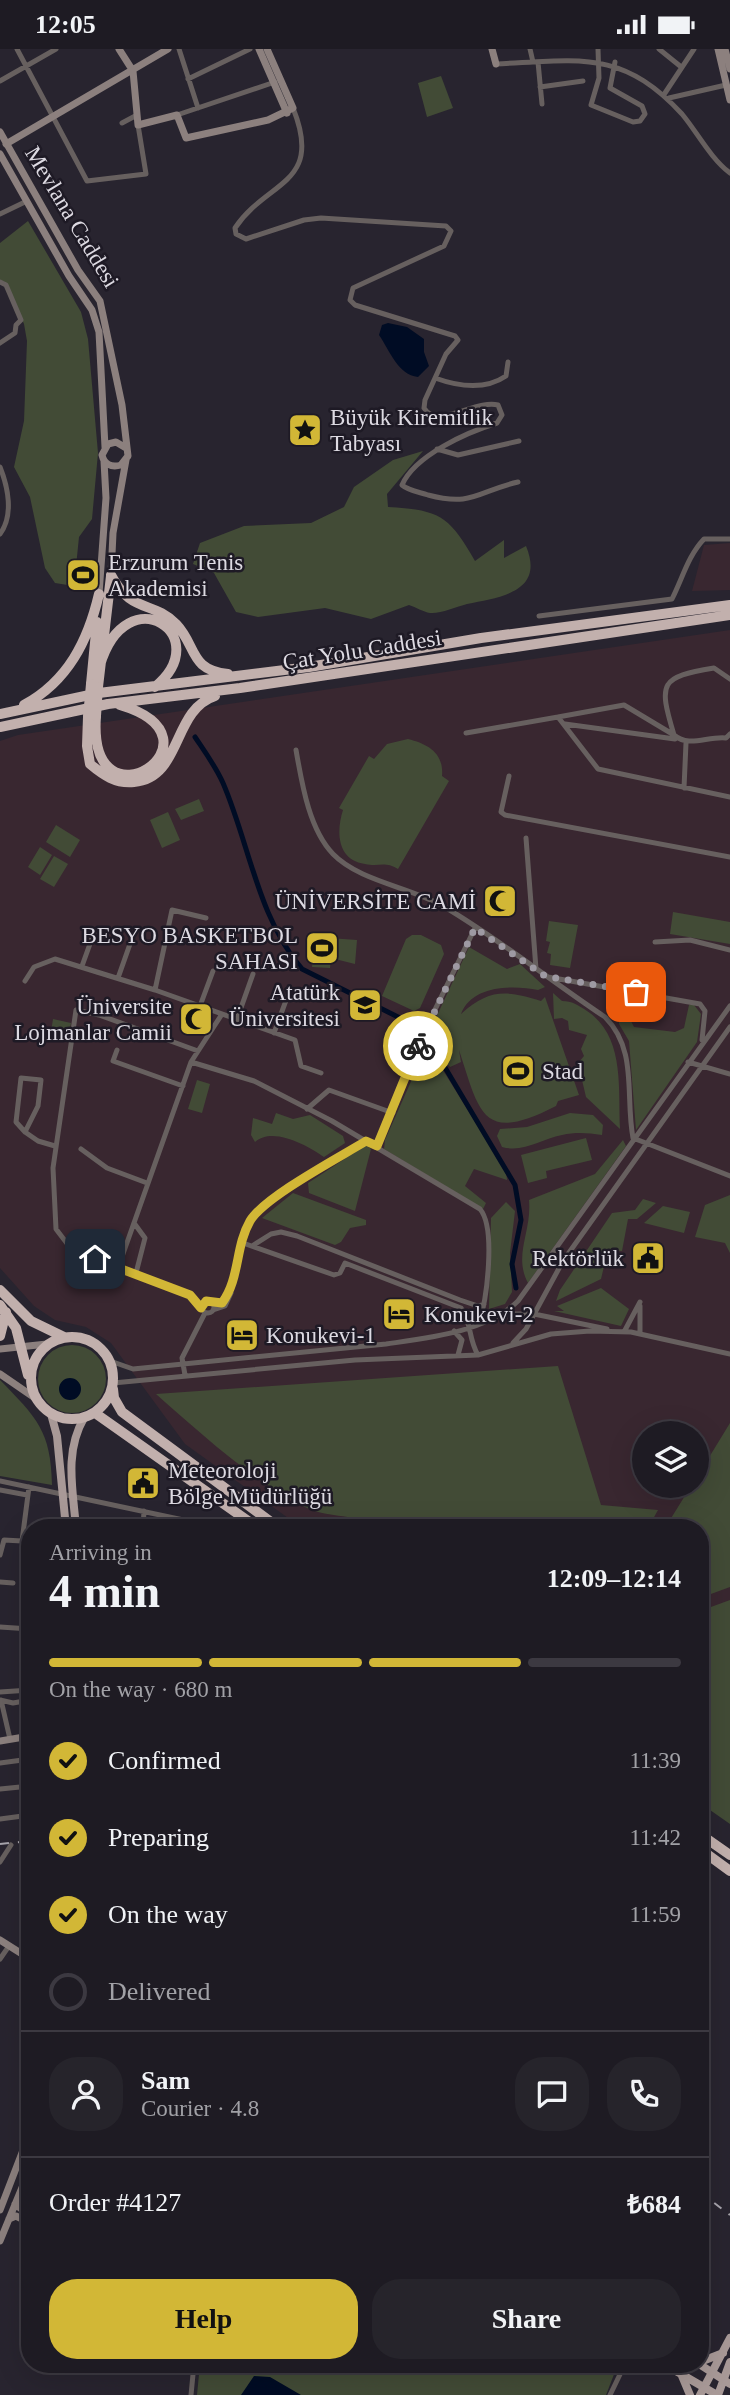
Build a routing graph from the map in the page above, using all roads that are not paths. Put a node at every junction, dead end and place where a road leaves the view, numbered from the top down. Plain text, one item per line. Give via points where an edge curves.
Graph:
1 (17, 49) edge
2 (56, 49) edge
3 (119, 49) edge
4 (179, 49) edge
5 (250, 49) edge
6 (259, 49) edge
7 (267, 49) edge
8 (492, 49) edge
9 (530, 49) edge
10 (598, 49) edge
11 (659, 49) edge
12 (692, 49) edge
13 (718, 49) edge
14 (725, 49) edge
15 (165, 50) edge
16 (600, 59) junction
17 (535, 62) junction
18 (615, 62) junction
19 (26, 64) junction
20 (496, 64) joint
21 (680, 66) junction
22 (730, 69) edge
23 (133, 71) junction
24 (188, 79) junction
25 (0, 81) edge
26 (277, 81) junction
27 (583, 81) dead end
28 (726, 85) junction
29 (540, 87) junction
30 (667, 96) junction
31 (730, 100) edge
32 (542, 104) dead end
33 (198, 108) junction
34 (290, 111) junction
35 (137, 115) junction
36 (177, 115) junction
37 (52, 116) junction
38 (122, 123) dead end
39 (138, 125) junction
40 (0, 132) edge
41 (6, 144) junction
42 (0, 154) edge
43 (730, 173) edge
44 (27, 201) junction
45 (0, 214) edge
46 (78, 270) junction
47 (69, 276) junction
48 (0, 282) edge
49 (0, 343) edge
50 (508, 362) dead end
51 (435, 378) junction
52 (519, 441) dead end
53 (105, 447) junction
54 (126, 448) junction
55 (437, 449) junction
56 (104, 460) junction
57 (127, 460) junction
58 (0, 467) edge
59 (518, 482) dead end
60 (0, 534) edge
61 (730, 539) edge
62 (111, 575) junction
63 (99, 594) junction
64 (730, 605) edge
65 (730, 615) edge
66 (539, 616) dead end
67 (100, 665) junction
68 (239, 676) junction
69 (730, 680) edge
70 (95, 685) junction
71 (155, 687) junction
72 (240, 688) junction
73 (116, 703) junction
74 (5, 713) edge
75 (92, 716) junction
76 (558, 717) junction
77 (565, 724) junction
78 (0, 727) edge
79 (466, 733) dead end
80 (676, 737) junction
81 (729, 737) edge
82 (686, 743) junction
83 (296, 750) dead end
84 (509, 776) dead end
85 (684, 789) junction
86 (730, 797) edge
87 (526, 838) dead end
88 (730, 857) edge
89 (206, 918) dead end
90 (475, 928) junction
91 (95, 930) dead end
92 (655, 942) dead end
93 (130, 944) dead end
94 (730, 950) edge
95 (82, 966) junction
96 (536, 969) junction
97 (213, 971) dead end
98 (253, 974) dead end
99 (545, 976) junction
100 (118, 978) junction
101 (25, 981) dead end
102 (155, 990) junction
103 (288, 995) dead end
104 (201, 1006) junction
105 (730, 1006) edge
106 (222, 1014) junction
107 (237, 1019) junction
108 (730, 1027) edge
109 (274, 1033) junction
110 (702, 1044) junction
111 (117, 1050) dead end
112 (198, 1051) junction
113 (191, 1062) junction
114 (688, 1062) junction
115 (700, 1065) junction
116 (321, 1073) dead end
117 (730, 1074) edge
118 (183, 1086) junction
119 (307, 1109) junction
120 (393, 1113) junction
121 (25, 1132) junction
122 (633, 1138) junction
123 (366, 1141) junction
124 (645, 1144) junction
125 (55, 1146) junction
126 (377, 1146) junction
127 (81, 1149) dead end
128 (730, 1176) edge
129 (146, 1183) junction
130 (587, 1206) junction
131 (597, 1212) junction
132 (134, 1223) junction
133 (243, 1243) junction
134 (252, 1246) junction
135 (349, 1254) junction
136 (345, 1263) junction
137 (118, 1268) junction
138 (135, 1273) junction
139 (0, 1290) edge
140 (232, 1290) junction
141 (212, 1303) junction
142 (484, 1304) junction
143 (3, 1308) edge
144 (213, 1310) junction
145 (203, 1311) junction
146 (505, 1314) junction
147 (534, 1314) junction
148 (479, 1323) junction
149 (470, 1326) junction
150 (454, 1331) junction
151 (628, 1332) junction
152 (640, 1333) junction
153 (0, 1336) edge
154 (64, 1337) junction
155 (47, 1344) junction
156 (511, 1345) junction
157 (22, 1347) junction
158 (0, 1349) edge
159 (730, 1354) edge
160 (458, 1355) junction
161 (478, 1355) junction
162 (107, 1356) junction
163 (182, 1364) junction
164 (0, 1374) edge
165 (184, 1375) junction
166 (30, 1384) junction
167 (113, 1385) junction
168 (35, 1398) junction
169 (95, 1413) junction
170 (51, 1414) junction
171 (84, 1418) junction
172 (0, 1481) edge
173 (29, 1486) junction
174 (0, 1490) edge
175 (27, 1496) junction
176 (63, 1497) junction
177 (74, 1497) junction
178 (144, 1511) junction
179 (24, 1519) edge
180 (65, 1519) edge
181 (75, 1519) edge
182 (144, 1519) edge
183 (180, 1519) edge
184 (246, 1519) edge
185 (267, 1519) edge
186 (21, 1541) edge
187 (0, 1555) edge
188 (0, 1582) edge
189 (13, 1583) dead end
190 (0, 1627) edge
191 (21, 1628) edge
192 (21, 1691) edge
193 (0, 1692) edge
194 (1, 1700) edge
195 (21, 1702) edge
196 (21, 1737) edge
197 (10, 1739) junction
198 (0, 1741) edge
199 (21, 1760) edge
200 (0, 1763) edge
201 (21, 1787) edge
202 (0, 1789) edge
203 (21, 1816) edge
204 (0, 1819) edge
205 (709, 1840) edge
206 (11, 1845) dead end
207 (730, 1855) edge
208 (709, 1856) edge
209 (0, 1861) edge
210 (730, 1871) edge
211 (0, 1940) edge
212 (9, 1946) junction
213 (21, 1953) edge
214 (0, 1959) edge
215 (21, 2155) edge
216 (21, 2190) edge
217 (15, 2204) junction
218 (21, 2209) edge
219 (0, 2210) edge
220 (21, 2218) edge
221 (9, 2220) junction
222 (0, 2241) edge
223 (730, 2338) edge
224 (723, 2353) junction
225 (709, 2359) edge
226 (730, 2362) edge
227 (709, 2369) edge
228 (713, 2372) junction
229 (193, 2373) edge
230 (621, 2373) edge
231 (678, 2373) edge
232 (682, 2376) junction
233 (727, 2382) edge
234 (702, 2391) edge
235 (191, 2395) edge
236 (610, 2395) edge
237 (690, 2395) edge
238 (717, 2395) edge

1 - 19 street
2 - 19 street
3 - 23 street
4 - 24 street
5 - 24 street
6 - 26 street
7 - 26 street
8 - 20 street
9 - 17 street
10 - 16 street
11 - 21 street
12 - 21 street
13 - 28 street
14 - 22 street
15 - 23 street
16 - 17 street
16 - 18 street
16 - 18 street via 592,105 640,121 645,114 642,106 610,88
17 - 20 street
17 - 29 street
18 - 30 street via 653,82
19 - 25 street
19 - 37 street
21 - 30 street
23 - 35 street
23 - 37 street
24 - 33 street
26 - 33 street
26 - 34 street
27 - 29 street
28 - 30 street
28 - 31 street
29 - 32 street
30 - 43 street
33 - 36 street
34 - 36 street via 186,138
34 - 51 street via 302,139 294,173 281,188 249,208 235,228 236,234 246,239 321,218 446,226 451,231 444,246 350,293 355,305 455,336 458,340
35 - 38 street
35 - 39 street
36 - 39 street
37 - 39 street via 87,181 146,174
37 - 41 street
40 - 41 street, Mevlana Caddesi
41 - 46 street, Mevlana Caddesi
42 - 44 street, Mevlana Caddesi
44 - 45 street
44 - 47 street, Mevlana Caddesi
46 - 47 street
46 - 54 street, Mevlana Caddesi via 100,301 122,405
47 - 53 street, Mevlana Caddesi via 92,310 99,333
48 - 49 street via 7,285 21,320 15,333
50 - 51 street via 506,376 474,386
51 - 55 street via 424,408 432,417 483,402 498,405 502,415 497,423
52 - 55 street via 465,454
53 - 54 street via 116,442
53 - 56 street
54 - 57 street
55 - 59 street via 404,480 405,488 460,501
56 - 57 street via 117,467
56 - 63 street
57 - 62 street via 113,533
58 - 60 street via 9,514
61 - 66 street via 705,539 689,555 672,599
62 - 67 highway
62 - 68 highway via 127,599 178,626 192,654 207,669
63 - 70 highway
63 - 74 highway via 84,645 66,670 46,691
64 - 68 highway, Çat Yolu Caddesi
65 - 72 highway, Çat Yolu Caddesi
67 - 70 highway
67 - 71 highway via 119,628 136,618 158,620 171,630 177,658
68 - 71 highway, Çat Yolu Caddesi
69 - 80 street via 714,668 676,675 664,696
70 - 75 highway, bridge
71 - 74 highway, Çat Yolu Caddesi
72 - 73 highway, Çat Yolu Caddesi
72 - 75 highway via 195,707 160,771 145,781 115,781 90,764 87,746
73 - 75 highway via 141,711 163,732 160,754 145,771 130,775 101,761
73 - 78 highway, Çat Yolu Caddesi
76 - 77 street
76 - 79 street
76 - 80 street via 624,705
77 - 80 street
77 - 85 street via 598,769
80 - 82 street
81 - 82 street
82 - 85 street
83 - 90 street via 310,809 321,840 333,855 360,872 440,904
84 - 88 street via 501,812 505,815
85 - 86 street
87 - 96 street
89 - 102 street via 172,910
90 - 96 street
90 - 120 street via 426,1028
91 - 95 street
92 - 94 street via 690,940
93 - 100 street
95 - 100 street
95 - 101 street via 49,960 34,967
96 - 99 street
97 - 104 street
98 - 107 street
99 - 110 street via 701,1004 705,1011
99 - 122 street via 605,1017 622,1039
100 - 102 street
102 - 104 street
103 - 109 street
104 - 106 street
105 - 110 street
106 - 107 street
106 - 112 street
107 - 109 street
108 - 115 street
109 - 116 street via 295,1041 301,1066
110 - 114 street
111 - 118 street via 113,1062
112 - 113 street
112 - 125 street via 76,1010
113 - 118 street
113 - 119 street via 254,1081
114 - 115 street
114 - 122 street
115 - 117 street
115 - 124 street
118 - 129 street
119 - 120 street via 329,1090
119 - 123 street
120 - 126 street
121 - 121 street via 38,1106 41,1080 21,1078 16,1122
121 - 125 street via 38,1142
122 - 124 street
122 - 130 street
123 - 126 street
123 - 133 street via 262,1209 250,1220
124 - 128 street
124 - 131 street
125 - 137 street via 52,1204 56,1230 72,1250
126 - 142 street via 487,1217
127 - 129 street via 107,1168
129 - 132 street
130 - 131 street
130 - 146 street
131 - 147 street
132 - 137 street
132 - 138 street via 145,1238
133 - 134 street
133 - 140 street
134 - 135 street via 263,1237 282,1232
134 - 136 street via 334,1275
135 - 136 street
135 - 142 street via 460,1300
136 - 149 street via 460,1308
137 - 138 street
138 - 145 street via 190,1295
139 - 154 highway via 31,1321
140 - 141 street via 222,1303
140 - 144 street via 225,1306
141 - 144 street
141 - 145 street via 205,1302
142 - 148 street
143 - 153 highway
143 - 157 highway
144 - 145 street
145 - 163 street
146 - 147 street
146 - 148 street
147 - 151 street
147 - 156 street
148 - 149 street
149 - 150 street
149 - 161 street via 469,1337
150 - 160 street via 462,1340
150 - 163 street via 421,1339
151 - 152 street
151 - 152 street via 640,1302
151 - 156 street via 551,1334
152 - 159 street
154 - 155 highway
154 - 162 highway via 88,1340
155 - 157 street
155 - 166 highway via 33,1362
156 - 161 street
157 - 158 street
157 - 166 highway
160 - 161 street
160 - 165 street
162 - 163 street via 133,1369
162 - 167 highway
163 - 165 street
164 - 168 street
165 - 167 street
166 - 168 highway
167 - 169 highway
167 - 185 highway via 122,1412
168 - 170 highway
169 - 171 highway
169 - 184 highway
170 - 171 highway
170 - 176 main road
171 - 177 main road via 74,1435 71,1457
172 - 173 street
173 - 175 street
173 - 176 street
174 - 175 street
175 - 179 street
176 - 177 street
176 - 180 main road
177 - 178 street
177 - 181 main road
178 - 182 street
178 - 183 street
186 - 187 street via 4,1540
188 - 189 street
190 - 191 street
192 - 193 street
194 - 195 street
194 - 197 street
196 - 197 street
197 - 198 street
199 - 200 street
201 - 202 street
203 - 204 street
205 - 207 highway
206 - 209 street
208 - 210 highway
211 - 212 street
212 - 213 street
212 - 214 street
215 - 219 street
216 - 217 street
217 - 218 street
217 - 221 street
220 - 221 street
221 - 222 street
223 - 224 main road
224 - 225 main road
224 - 228 main road
226 - 233 main road
227 - 228 main road
228 - 233 main road
228 - 234 main road
229 - 235 street
230 - 236 street
231 - 232 main road
232 - 234 main road
232 - 237 main road
233 - 238 main road
234 - 238 main road

